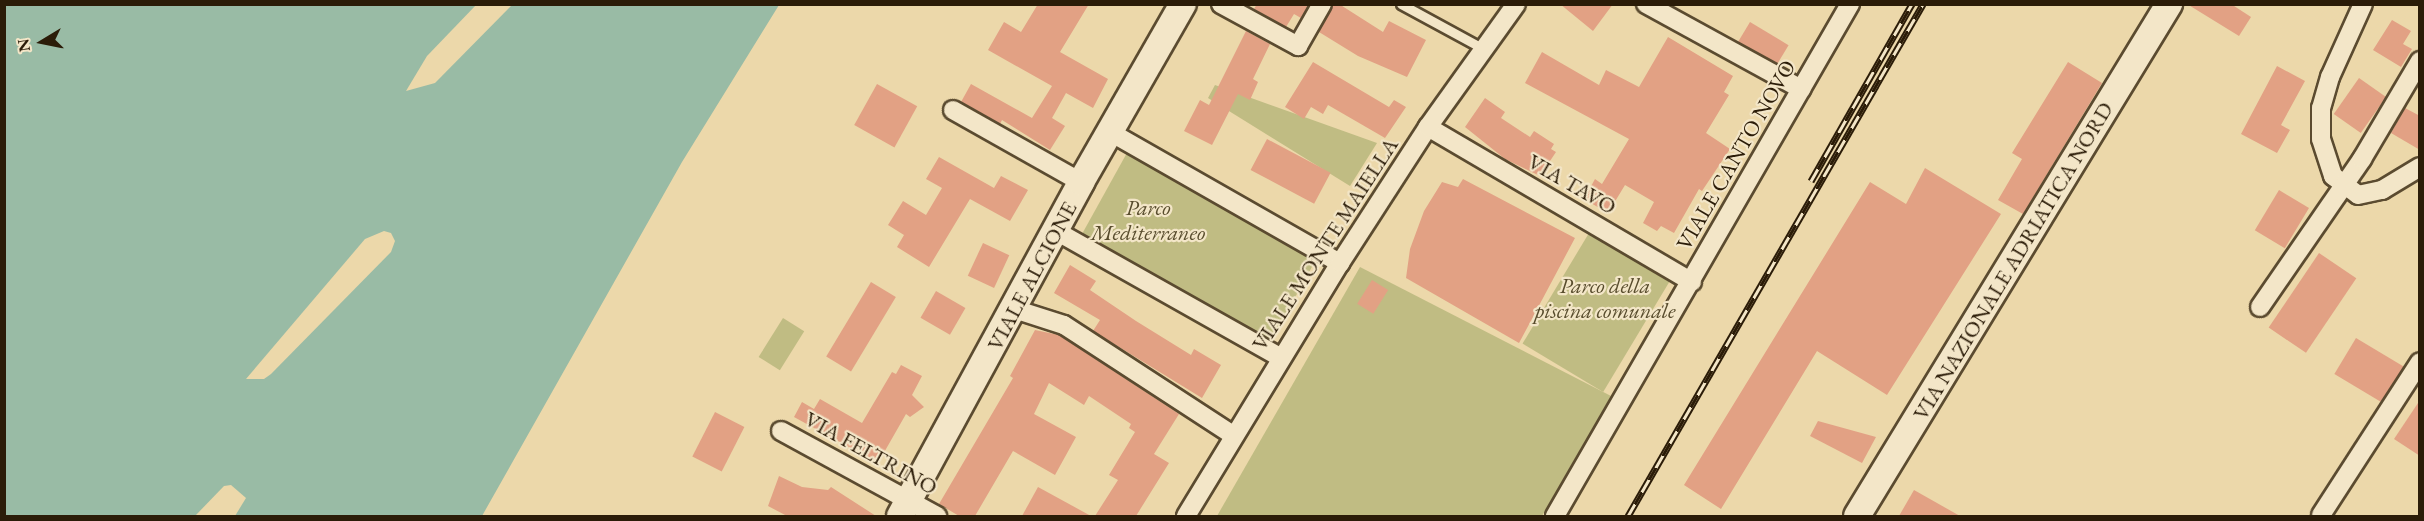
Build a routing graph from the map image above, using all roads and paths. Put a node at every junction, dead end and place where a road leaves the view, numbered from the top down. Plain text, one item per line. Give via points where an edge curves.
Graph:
1 (1183, 4) edge
2 (1221, 4) edge
3 (1322, 4) edge
4 (1401, 4) edge
5 (1516, 4) edge
6 (1646, 4) edge
7 (1850, 4) edge
8 (2169, 4) edge
9 (2363, 4) edge
10 (1484, 49) junction
11 (2420, 61) edge
12 (1801, 89) junction
13 (953, 110) dead end
14 (1428, 127) junction
15 (1110, 132) junction
16 (2420, 168) edge
17 (1081, 182) junction
18 (2343, 186) junction
19 (1056, 231) junction
20 (1340, 262) junction
21 (1692, 282) junction
22 (2260, 307) dead end
23 (1014, 309) junction
24 (1280, 357) junction
25 (2420, 362) edge
26 (781, 431) dead end
27 (1233, 435) junction
28 (904, 508) edge
29 (2320, 515) dead end
30 (938, 516) edge
31 (1186, 516) edge
32 (1555, 516) edge
33 (1857, 516) edge

1 - 15 main road, VIALE ALCIONE
2 - 3 street via 1298,46
4 - 10 lane
5 - 10 street, VIALE MONTE MAIELLA
6 - 12 street
7 - 12 street, VIALE CANTO NOVO
8 - 33 main road, VIA NAZIONALE ADRIATICA NORD
9 - 18 street via 2330,77 2321,108 2321,139 2332,176
10 - 14 street, VIALE MONTE MAIELLA
11 - 18 street
12 - 21 street, VIALE CANTO NOVO
13 - 17 street
14 - 20 street, VIALE MONTE MAIELLA
14 - 21 street, VIA TAVO
15 - 17 main road, VIALE ALCIONE
15 - 20 street
16 - 18 street via 2382,190 2358,195
17 - 19 main road, VIALE ALCIONE
18 - 22 street
19 - 23 main road, VIALE ALCIONE
19 - 24 street
20 - 24 street, VIALE MONTE MAIELLA
21 - 32 street, VIALE CANTO NOVO
23 - 27 street via 1064,325
23 - 28 main road, VIALE ALCIONE
24 - 27 street, VIALE MONTE MAIELLA
25 - 29 street
26 - 28 street, VIA FELTRINO
27 - 31 street, VIALE MONTE MAIELLA
28 - 30 street, VIA FELTRINO

